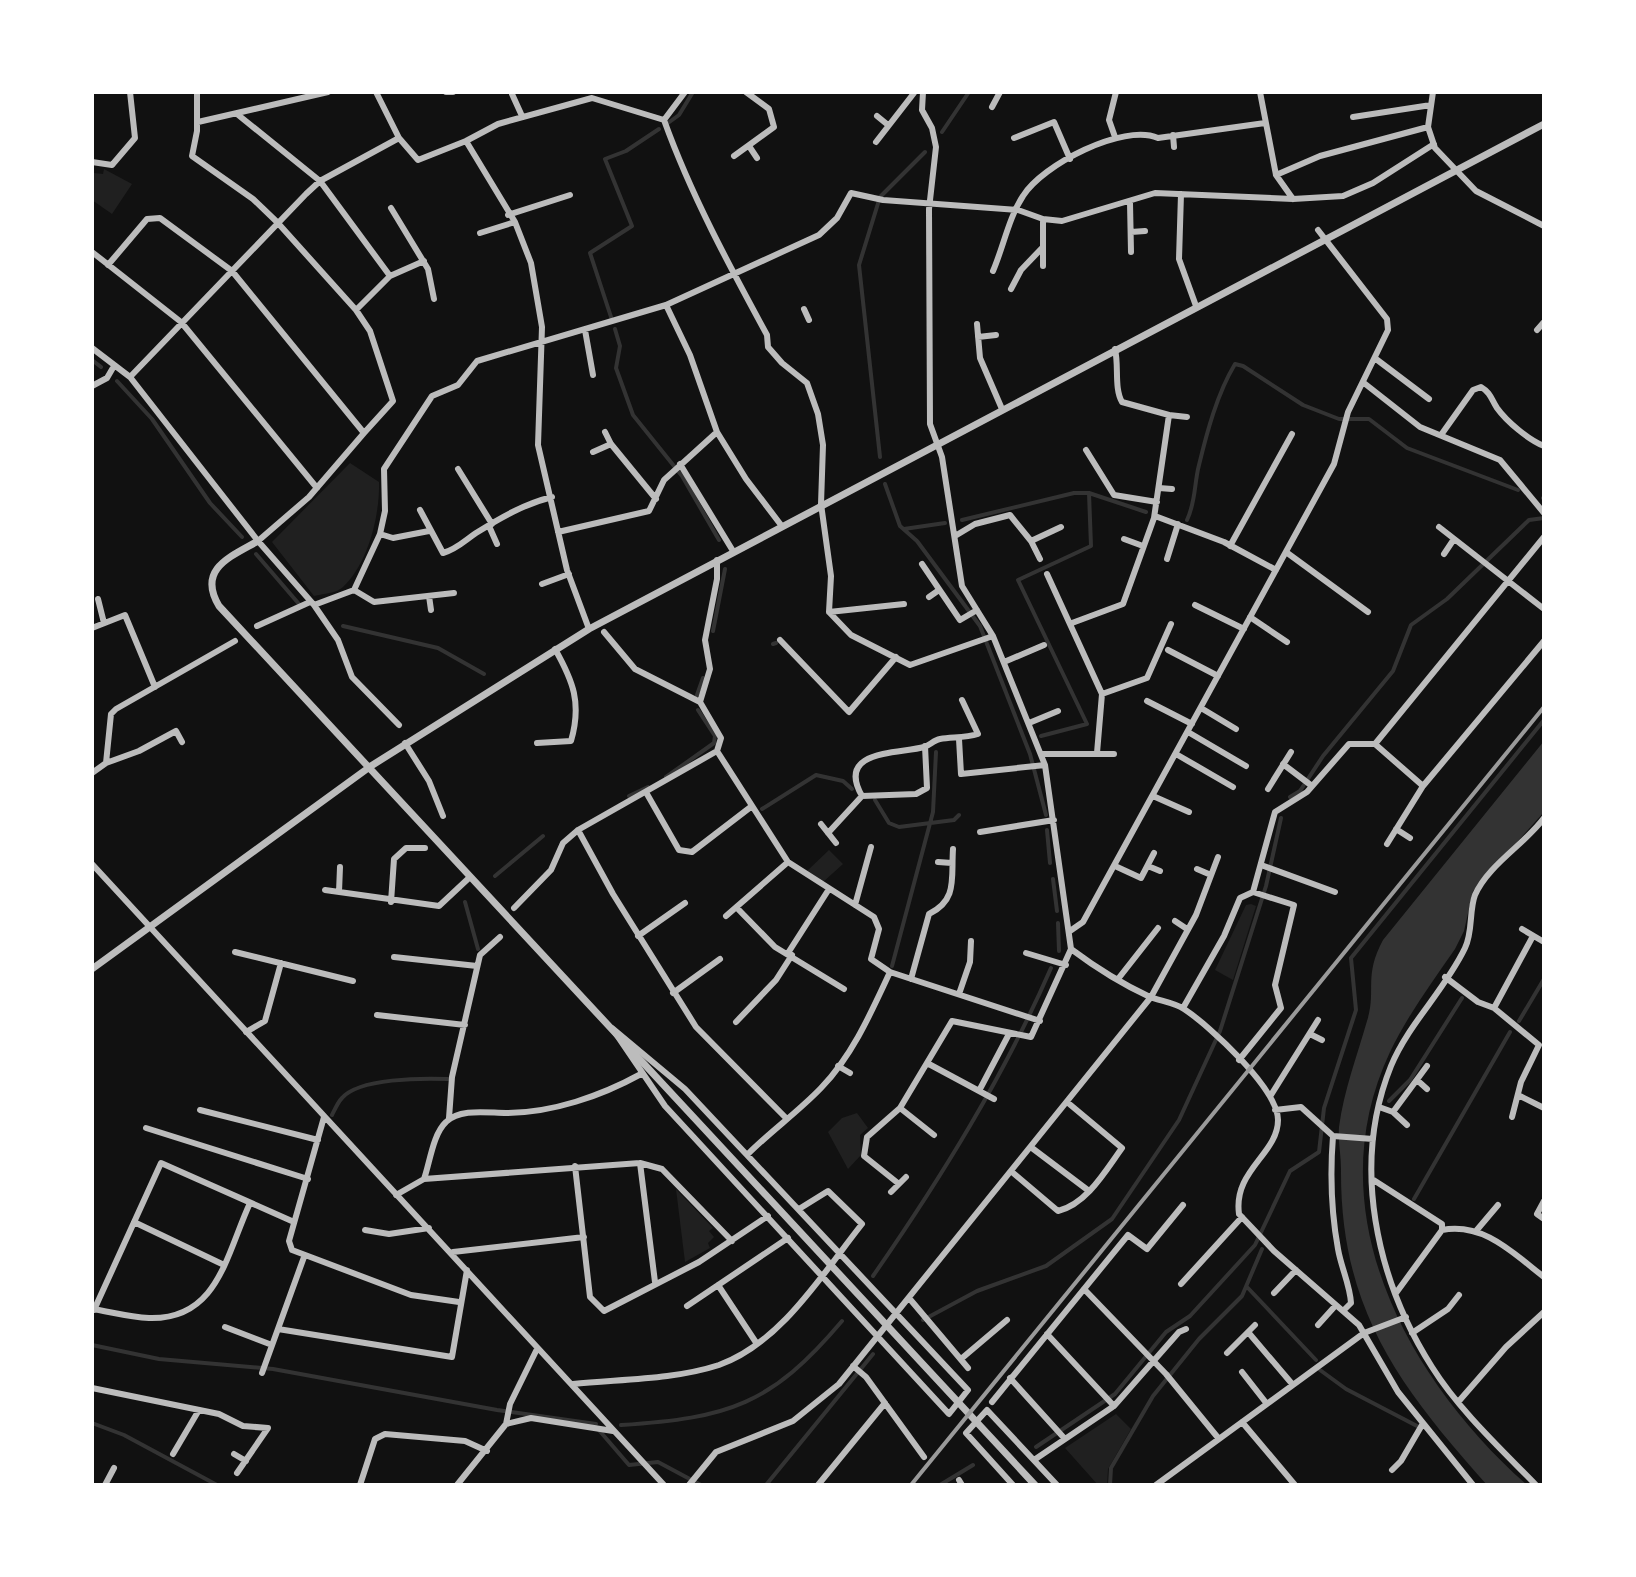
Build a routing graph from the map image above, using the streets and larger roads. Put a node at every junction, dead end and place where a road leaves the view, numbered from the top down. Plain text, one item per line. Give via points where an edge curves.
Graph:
1 (130, 92) edge
2 (197, 92) edge
3 (328, 92) edge
4 (376, 92) edge
5 (446, 92) edge
6 (453, 92) edge
7 (685, 92) edge
8 (746, 92) edge
9 (1000, 92) edge
10 (1116, 92) edge
11 (1260, 92) edge
12 (1433, 92) edge
13 (918, 93) edge
14 (512, 94) dead end
15 (1431, 105) junction
16 (992, 107) dead end
17 (237, 114) junction
18 (522, 116) junction
19 (877, 116) dead end
20 (1353, 117) dead end
21 (664, 120) junction
22 (198, 122) junction
23 (1265, 123) junction
24 (1544, 124) edge
25 (888, 125) junction
26 (1428, 127) junction
27 (1173, 135) junction
28 (1115, 137) junction
29 (399, 138) junction
30 (1014, 138) dead end
31 (466, 141) junction
32 (876, 142) dead end
33 (1434, 144) junction
34 (749, 146) junction
35 (1174, 147) dead end
36 (734, 156) dead end
37 (757, 158) dead end
38 (1070, 159) junction
39 (92, 162) edge
40 (1457, 169) junction
41 (1276, 175) junction
42 (320, 181) junction
43 (1181, 194) junction
44 (570, 195) dead end
45 (1293, 199) junction
46 (930, 202) junction
47 (1130, 203) junction
48 (391, 208) dead end
49 (1018, 210) junction
50 (508, 215) junction
51 (1043, 219) junction
52 (277, 222) junction
53 (515, 222) junction
54 (1544, 226) edge
55 (1318, 230) dead end
56 (1145, 231) dead end
57 (1131, 232) junction
58 (480, 233) dead end
59 (1325, 238) junction
60 (1042, 248) junction
61 (92, 252) edge
62 (1131, 252) dead end
63 (424, 261) junction
64 (108, 265) junction
65 (1043, 266) dead end
66 (232, 271) junction
67 (993, 271) dead end
68 (734, 275) junction
69 (390, 276) junction
70 (1011, 289) dead end
71 (434, 299) dead end
72 (666, 305) junction
73 (1196, 306) junction
74 (804, 309) dead end
75 (356, 310) junction
76 (809, 320) dead end
77 (181, 322) junction
78 (1544, 322) edge
79 (977, 324) dead end
80 (585, 330) junction
81 (1537, 330) dead end
82 (996, 335) dead end
83 (978, 337) junction
84 (539, 341) junction
85 (92, 348) edge
86 (1115, 349) junction
87 (1376, 359) junction
88 (114, 366) junction
89 (593, 375) dead end
90 (130, 377) junction
91 (1364, 383) junction
92 (92, 386) edge
93 (1429, 399) dead end
94 (1002, 409) junction
95 (1169, 415) junction
96 (1187, 417) dead end
97 (605, 432) dead end
98 (717, 432) junction
99 (364, 433) junction
100 (1292, 434) dead end
101 (1441, 435) junction
102 (611, 444) junction
103 (937, 444) junction
104 (1544, 446) edge
105 (1086, 450) dead end
106 (593, 452) dead end
107 (680, 464) junction
108 (458, 469) dead end
109 (317, 488) junction
110 (1159, 488) junction
111 (1172, 489) dead end
112 (552, 497) junction
113 (656, 499) junction
114 (1157, 502) junction
115 (821, 504) junction
116 (420, 510) dead end
117 (1543, 512) edge
118 (1155, 516) junction
119 (1178, 524) junction
120 (490, 525) junction
121 (781, 525) junction
122 (1061, 527) dead end
123 (1439, 527) dead end
124 (429, 531) junction
125 (558, 532) junction
126 (380, 534) junction
127 (955, 536) junction
128 (1544, 537) edge
129 (1124, 539) dead end
130 (1454, 539) junction
131 (258, 541) junction
132 (1031, 541) junction
133 (497, 544) dead end
134 (1143, 546) junction
135 (1230, 546) junction
136 (733, 551) junction
137 (1286, 552) junction
138 (1444, 554) dead end
139 (1040, 559) dead end
140 (1167, 559) dead end
141 (717, 560) junction
142 (922, 564) dead end
143 (1276, 570) junction
144 (569, 574) junction
145 (1047, 574) dead end
146 (1507, 579) junction
147 (542, 584) dead end
148 (354, 590) junction
149 (939, 590) junction
150 (454, 593) dead end
151 (429, 596) junction
152 (929, 597) dead end
153 (98, 599) dead end
154 (312, 603) junction
155 (904, 604) dead end
156 (1195, 605) dead end
157 (1544, 609) edge
158 (431, 610) dead end
159 (976, 611) junction
160 (829, 612) junction
161 (1368, 612) dead end
162 (1250, 617) junction
163 (104, 623) junction
164 (1072, 623) junction
165 (1171, 624) dead end
166 (257, 626) dead end
167 (92, 628) edge
168 (589, 629) junction
169 (1244, 629) junction
170 (604, 632) dead end
171 (993, 636) junction
172 (780, 640) dead end
173 (235, 641) dead end
174 (1544, 641) edge
175 (1287, 642) dead end
176 (1044, 645) dead end
177 (555, 649) junction
178 (1168, 650) dead end
179 (896, 657) junction
180 (1004, 662) junction
181 (1218, 676) junction
182 (155, 687) junction
183 (1102, 694) junction
184 (962, 700) dead end
185 (1147, 701) dead end
186 (700, 702) junction
187 (1201, 708) junction
188 (1058, 711) dead end
189 (1029, 723) junction
190 (1192, 724) junction
191 (399, 725) dead end
192 (1236, 729) dead end
193 (1188, 732) junction
194 (959, 739) junction
195 (182, 742) dead end
196 (405, 743) junction
197 (537, 743) dead end
198 (1375, 744) junction
199 (925, 746) junction
200 (717, 751) junction
201 (1291, 752) dead end
202 (1097, 753) junction
203 (1041, 754) junction
204 (1114, 754) dead end
205 (1176, 754) junction
206 (106, 763) junction
207 (1283, 764) junction
208 (371, 766) junction
209 (1044, 766) junction
210 (1246, 766) dead end
211 (92, 773) edge
212 (1307, 782) junction
213 (1423, 786) junction
214 (1233, 787) dead end
215 (1268, 789) dead end
216 (647, 794) junction
217 (862, 796) junction
218 (1153, 796) junction
219 (752, 806) junction
220 (1189, 812) dead end
221 (443, 816) dead end
222 (1544, 818) edge
223 (988, 819) dead end
224 (1054, 820) junction
225 (821, 824) dead end
226 (1396, 829) junction
227 (578, 830) junction
228 (990, 830) junction
229 (980, 832) dead end
230 (828, 833) junction
231 (1410, 838) dead end
232 (836, 843) dead end
233 (1387, 844) dead end
234 (871, 847) dead end
235 (425, 848) dead end
236 (953, 849) dead end
237 (1154, 853) dead end
238 (1218, 857) dead end
239 (788, 862) junction
240 (867, 862) junction
241 (938, 862) dead end
242 (952, 863) junction
243 (92, 864) edge
244 (878, 865) dead end
245 (1115, 866) junction
246 (1148, 866) junction
247 (340, 867) dead end
248 (1266, 867) junction
249 (1197, 869) dead end
250 (1160, 871) dead end
251 (1211, 875) junction
252 (470, 877) junction
253 (829, 889) junction
254 (325, 890) dead end
255 (339, 892) junction
256 (1335, 892) dead end
257 (1260, 895) junction
258 (391, 902) junction
259 (685, 903) dead end
260 (855, 905) junction
261 (514, 908) dead end
262 (737, 908) junction
263 (918, 912) dead end
264 (929, 914) junction
265 (726, 916) dead end
266 (1175, 921) dead end
267 (149, 927) junction
268 (1158, 928) dead end
269 (1187, 929) junction
270 (1522, 929) dead end
271 (1070, 931) junction
272 (638, 936) junction
273 (1533, 936) junction
274 (500, 937) dead end
275 (971, 941) dead end
276 (1544, 942) edge
277 (1071, 949) junction
278 (235, 952) dead end
279 (1026, 953) dead end
280 (790, 954) junction
281 (394, 957) dead end
282 (720, 959) dead end
283 (281, 963) junction
284 (94, 964) edge
285 (1064, 964) junction
286 (477, 966) junction
287 (890, 972) junction
288 (1445, 977) junction
289 (911, 979) junction
290 (1118, 979) junction
291 (353, 981) dead end
292 (844, 989) dead end
293 (673, 993) junction
294 (959, 994) junction
295 (1151, 997) junction
296 (741, 1002) dead end
297 (1183, 1008) junction
298 (1494, 1008) junction
299 (748, 1009) junction
300 (377, 1015) dead end
301 (1318, 1020) dead end
302 (1040, 1021) junction
303 (736, 1022) dead end
304 (465, 1025) junction
305 (612, 1028) junction
306 (246, 1032) junction
307 (1009, 1034) junction
308 (1310, 1034) junction
309 (1322, 1040) dead end
310 (1239, 1060) junction
311 (927, 1063) junction
312 (838, 1066) junction
313 (1427, 1066) dead end
314 (850, 1073) dead end
315 (641, 1074) junction
316 (1417, 1080) junction
317 (980, 1089) junction
318 (1427, 1089) dead end
319 (1271, 1095) junction
320 (1518, 1095) junction
321 (994, 1099) dead end
322 (1067, 1102) junction
323 (1379, 1107) junction
324 (900, 1108) junction
325 (1544, 1108) edge
326 (200, 1110) dead end
327 (1275, 1110) junction
328 (1393, 1112) junction
329 (324, 1117) junction
330 (785, 1117) junction
331 (1512, 1117) dead end
332 (449, 1118) junction
333 (1407, 1125) dead end
334 (146, 1128) dead end
335 (934, 1135) dead end
336 (1333, 1136) junction
337 (1373, 1139) junction
338 (318, 1140) junction
339 (1032, 1148) junction
340 (748, 1154) junction
341 (640, 1163) junction
342 (575, 1166) junction
343 (1012, 1172) junction
344 (906, 1177) dead end
345 (308, 1179) junction
346 (424, 1179) junction
347 (1372, 1179) junction
348 (899, 1184) junction
349 (1089, 1191) junction
350 (891, 1192) dead end
351 (396, 1195) junction
352 (1544, 1201) edge
353 (250, 1203) junction
354 (1183, 1205) dead end
355 (1498, 1205) dead end
356 (799, 1209) junction
357 (768, 1216) junction
358 (1242, 1217) junction
359 (1544, 1219) edge
360 (134, 1222) junction
361 (294, 1222) junction
362 (429, 1228) junction
363 (365, 1230) dead end
364 (1442, 1230) junction
365 (1476, 1231) junction
366 (584, 1237) junction
367 (788, 1238) junction
368 (732, 1241) junction
369 (453, 1252) junction
370 (839, 1252) junction
371 (304, 1257) junction
372 (1186, 1260) dead end
373 (222, 1264) junction
374 (1196, 1268) junction
375 (467, 1270) junction
376 (1296, 1270) junction
377 (822, 1274) junction
378 (1544, 1277) edge
379 (655, 1282) junction
380 (1181, 1284) dead end
381 (718, 1285) junction
382 (1084, 1289) junction
383 (1274, 1293) dead end
384 (1396, 1293) junction
385 (1459, 1295) dead end
386 (909, 1298) junction
387 (459, 1302) junction
388 (1336, 1305) junction
389 (687, 1306) dead end
390 (93, 1309) edge
391 (1343, 1311) junction
392 (1544, 1312) edge
393 (896, 1313) junction
394 (1406, 1317) junction
395 (1007, 1320) dead end
396 (1537, 1320) junction
397 (988, 1323) dead end
398 (1255, 1325) dead end
399 (1318, 1325) dead end
400 (1544, 1325) edge
401 (225, 1327) dead end
402 (278, 1329) junction
403 (1186, 1329) dead end
404 (994, 1331) junction
405 (1248, 1332) junction
406 (1364, 1333) junction
407 (1412, 1333) junction
408 (1047, 1334) junction
409 (877, 1337) junction
410 (757, 1344) junction
411 (272, 1345) junction
412 (537, 1349) junction
413 (1227, 1353) dead end
414 (1148, 1357) junction
415 (961, 1359) junction
416 (854, 1367) junction
417 (968, 1368) dead end
418 (1242, 1372) dead end
419 (262, 1373) dead end
420 (1010, 1378) junction
421 (573, 1384) junction
422 (1293, 1385) junction
423 (92, 1388) edge
424 (1459, 1401) junction
425 (992, 1402) dead end
426 (885, 1403) junction
427 (1112, 1404) junction
428 (1267, 1404) junction
429 (199, 1410) junction
430 (1242, 1422) junction
431 (506, 1424) junction
432 (1422, 1425) junction
433 (614, 1431) junction
434 (1065, 1439) junction
435 (1219, 1439) junction
436 (487, 1451) junction
437 (173, 1454) dead end
438 (234, 1454) dead end
439 (924, 1457) dead end
440 (1034, 1460) junction
441 (246, 1461) junction
442 (114, 1468) dead end
443 (1392, 1470) dead end
444 (237, 1473) dead end
445 (1168, 1476) junction
446 (1544, 1476) edge
447 (692, 1482) edge
448 (105, 1485) edge
449 (360, 1485) edge
450 (457, 1485) edge
451 (664, 1485) edge
452 (818, 1485) edge
453 (1013, 1485) edge
454 (1035, 1485) edge
455 (1057, 1485) edge
456 (1156, 1485) edge
457 (1174, 1485) edge
458 (1295, 1485) edge
459 (1473, 1485) edge
460 (1535, 1485) edge

1 - 39 street via 135,138 112,165
2 - 22 street
3 - 17 street
4 - 29 street
5 - 6 street
7 - 21 street
8 - 34 street via 769,109 774,127
9 - 16 street
10 - 28 street via 1109,120
11 - 23 street
12 - 15 street
13 - 25 street
13 - 46 street via 936,147
14 - 18 street
15 - 20 street
15 - 26 street
17 - 22 street
17 - 42 street
18 - 21 street via 592,98
18 - 31 street
19 - 25 street
21 - 68 street via 705,223
22 - 52 street via 192,156
23 - 27 street
23 - 41 street
24 - 40 street
25 - 32 street
26 - 33 street
26 - 41 street via 1320,156
27 - 28 street
27 - 35 street
28 - 38 street
29 - 31 street via 418,160
29 - 42 street
30 - 38 street via 1054,122
31 - 50 street
33 - 40 street
33 - 45 street via 1364,188 1331,198
34 - 36 street
34 - 37 street
38 - 49 street via 1054,165 1023,196
40 - 54 street via 1476,191
40 - 59 street
41 - 45 street
42 - 52 street
42 - 69 street
43 - 45 street
43 - 47 street via 1155,193
43 - 73 street via 1179,259
44 - 50 street
46 - 49 street
46 - 68 street via 851,193 837,218 819,235
46 - 103 street via 928,397
47 - 51 street via 1062,221
47 - 57 street
48 - 63 street
49 - 51 street
49 - 67 street
50 - 53 street
51 - 60 street
52 - 66 street
52 - 75 street
53 - 58 street
53 - 84 street via 539,301
55 - 59 street
56 - 57 street
57 - 62 street
59 - 73 street
59 - 87 street via 1387,319 1387,338
60 - 65 street
60 - 70 street
61 - 64 street
63 - 69 street
63 - 71 street
64 - 66 street via 147,219 160,218
64 - 77 street
66 - 77 street
66 - 99 street
68 - 72 street
68 - 115 street via 767,335 768,347 807,383 823,445
69 - 75 street
72 - 80 street
72 - 98 street
73 - 86 street
74 - 76 street
75 - 99 street via 370,331 393,401
77 - 90 street
77 - 109 street
78 - 81 street
79 - 83 street
80 - 84 street
80 - 89 street
82 - 83 street
83 - 94 street via 980,358
84 - 112 street via 538,445
84 - 126 street via 477,361 458,385 432,396 384,469
85 - 88 street
86 - 94 street
86 - 95 street via 1122,402
87 - 91 street
87 - 93 street
88 - 90 street
88 - 92 street via 107,378
90 - 131 street
91 - 101 street via 1420,427
91 - 137 street via 1347,414 1334,464
94 - 103 street
95 - 96 street
95 - 110 street
97 - 102 street
98 - 107 street
98 - 121 street
99 - 109 street
100 - 135 street
101 - 104 street via 1473,390 1481,387 1497,409
101 - 117 street via 1500,460
102 - 106 street
102 - 113 street
103 - 115 street
103 - 127 street
105 - 114 street via 1114,495
107 - 113 street via 664,480
107 - 136 street
108 - 120 street
109 - 131 street
110 - 111 street
110 - 114 street
112 - 120 street via 526,504
112 - 125 street
113 - 125 street via 649,511
114 - 118 street
115 - 121 street
115 - 160 street via 830,563
116 - 124 street
118 - 119 street
118 - 134 street
119 - 135 street
119 - 140 street
120 - 124 street via 443,553
120 - 133 street
121 - 136 street
122 - 132 street
123 - 130 street
124 - 126 street via 393,538
125 - 144 street
126 - 148 street
127 - 132 street via 975,524 1010,515
127 - 159 street via 962,586
128 - 146 street
129 - 134 street
130 - 138 street
130 - 146 street
131 - 154 street
131 - 208 street via 220,562 211,584 213,595
132 - 139 street
134 - 164 street via 1123,604
135 - 143 street
136 - 141 street
137 - 143 street
137 - 161 street
141 - 168 street
141 - 186 street via 705,640 710,669
142 - 149 street
143 - 162 street
144 - 147 street
144 - 168 street
145 - 164 street
146 - 157 street
146 - 198 street
148 - 151 street via 374,602
148 - 154 street
149 - 152 street
149 - 159 street via 960,620
150 - 151 street
151 - 158 street
153 - 163 street
154 - 166 street
154 - 191 street via 338,640 352,677
155 - 160 street
156 - 169 street
159 - 171 street
160 - 179 street via 851,635
162 - 169 street
162 - 175 street
163 - 167 street
163 - 182 street via 125,615
164 - 183 street
165 - 183 street via 1147,678
168 - 177 street
169 - 181 street
170 - 186 street via 635,669
171 - 179 street via 910,665
171 - 180 street
172 - 179 street via 787,656 849,712
173 - 182 street
174 - 213 street
176 - 180 street
177 - 196 street
177 - 197 street via 575,686 574,731 571,741
178 - 181 street
180 - 189 street
181 - 187 street
182 - 206 street via 111,714
183 - 202 street
184 - 194 street via 978,734
185 - 190 street
186 - 200 street via 721,738
187 - 190 street
187 - 192 street
188 - 189 street
189 - 203 street
190 - 193 street
193 - 205 street
193 - 210 street
194 - 199 street via 938,739
194 - 209 street via 961,774
195 - 206 street via 176,731
196 - 208 street
196 - 221 street
198 - 212 street via 1349,744
198 - 213 street
199 - 217 street via 876,752 858,769 856,785
199 - 217 street via 927,788 916,794
200 - 216 street
200 - 219 street
201 - 207 street
202 - 203 street
202 - 204 street
203 - 209 street
205 - 214 street
205 - 218 street
206 - 211 street
207 - 212 street
207 - 215 street
208 - 252 street
208 - 267 street
209 - 224 street
212 - 248 street via 1292,802 1275,812
213 - 226 street
216 - 219 street via 679,850 692,852
216 - 227 street
217 - 230 street
218 - 220 street
218 - 245 street
219 - 239 street
222 - 288 street via 1475,894 1465,948
223 - 228 street
224 - 228 street
224 - 271 street
225 - 230 street
226 - 231 street
226 - 233 street
227 - 261 street via 563,843 551,870
227 - 272 street
228 - 229 street
230 - 232 street
234 - 240 street
235 - 258 street via 406,848 394,859
236 - 242 street
237 - 246 street
238 - 251 street
239 - 253 street
239 - 262 street
240 - 244 street
240 - 260 street
241 - 242 street
242 - 264 street via 950,898
243 - 267 street
245 - 246 street via 1141,878
245 - 271 street via 1083,922
246 - 250 street
247 - 255 street
248 - 256 street
248 - 257 street
249 - 251 street
251 - 269 street
252 - 258 street via 439,906
252 - 305 street
253 - 260 street
253 - 280 street
254 - 255 street
255 - 258 street
257 - 297 street via 1240,898
257 - 310 street via 1294,905 1275,985 1281,1008
259 - 272 street
260 - 287 street via 874,917 879,929 871,959
262 - 265 street
262 - 280 street via 775,947
263 - 264 street
264 - 289 street
266 - 269 street
267 - 284 street
267 - 306 street
268 - 290 street
269 - 295 street
270 - 273 street
271 - 277 street
272 - 293 street
273 - 276 street
273 - 298 street
274 - 286 street via 480,955
275 - 294 street
277 - 285 street
277 - 290 street
278 - 283 street
279 - 285 street
280 - 292 street
280 - 299 street via 776,980
281 - 286 street
282 - 293 street
283 - 291 street
283 - 306 street via 265,1021
285 - 302 street
286 - 304 street
287 - 289 street
287 - 312 street via 865,1026
288 - 298 street
288 - 323 street via 1402,1043
289 - 294 street
290 - 295 street
293 - 330 street via 696,1027
294 - 302 street
295 - 297 street
295 - 322 street
296 - 299 street
297 - 310 street
298 - 320 street via 1539,1045
299 - 303 street
300 - 304 street
301 - 308 street
302 - 307 street via 1031,1037
304 - 332 street via 447,1106
305 - 315 street
305 - 340 street via 685,1089
305 - 454 street
306 - 329 street
307 - 311 street via 952,1021
307 - 317 street
308 - 309 street
308 - 319 street
310 - 319 street
311 - 317 street
311 - 324 street
312 - 314 street
312 - 330 street via 820,1089
313 - 316 street
315 - 332 street via 604,1095 515,1113
315 - 357 street
316 - 318 street
316 - 328 street
317 - 321 street
319 - 327 street
320 - 325 street
320 - 331 street
322 - 339 street
322 - 349 street via 1122,1148
323 - 328 street
323 - 337 street
324 - 335 street
324 - 348 street via 867,1137 864,1156
326 - 338 street
327 - 336 street via 1301,1107
327 - 358 street via 1273,1136 1239,1189
328 - 333 street
329 - 338 street
329 - 351 street
330 - 340 street
332 - 346 street
334 - 345 street
336 - 337 street
336 - 391 street via 1333,1218 1351,1303
337 - 347 street
338 - 345 street
339 - 343 street
339 - 349 street
340 - 356 street
341 - 342 street
341 - 368 street via 662,1169
341 - 379 street
342 - 346 street
342 - 366 street
343 - 349 street via 1058,1211
343 - 386 street
344 - 348 street
345 - 361 street
346 - 351 street
347 - 364 street via 1442,1224
347 - 384 street via 1377,1235
348 - 350 street
351 - 362 street
352 - 359 street via 1537,1214
353 - 360 street via 161,1163
353 - 361 street
353 - 373 street
354 - 382 street via 1147,1249 1128,1235
355 - 365 street
356 - 370 street
356 - 370 street via 828,1191 862,1224
357 - 367 street
357 - 368 street
358 - 374 street
358 - 376 street
360 - 373 street
360 - 390 street
361 - 371 street via 289,1241
362 - 363 street via 389,1234
362 - 369 street
364 - 365 street
364 - 384 street
365 - 378 street
366 - 369 street
366 - 379 street via 590,1297 604,1311
367 - 377 street
367 - 381 street
368 - 379 street
369 - 375 street
370 - 377 street
370 - 393 street
371 - 387 street via 411,1295
371 - 402 street
372 - 374 street
373 - 390 street via 209,1296 192,1310 148,1318
374 - 380 street
375 - 387 street
375 - 412 street
376 - 383 street
376 - 388 street
377 - 409 street
377 - 410 street
381 - 389 street
381 - 410 street
382 - 408 street
382 - 414 street
384 - 394 street
385 - 407 street
386 - 393 street
386 - 415 street
387 - 402 street via 452,1357
388 - 391 street
388 - 399 street
391 - 406 street
392 - 396 street
393 - 409 street
393 - 409 street via 968,1390 949,1414
394 - 406 street
394 - 407 street
395 - 404 street
396 - 400 street
396 - 424 street
397 - 404 street
398 - 405 street
401 - 411 street
402 - 411 street
403 - 414 street
404 - 415 street
405 - 413 street
405 - 422 street
406 - 422 street
406 - 432 street
407 - 424 street
408 - 420 street
408 - 427 street
409 - 416 street
410 - 421 street via 704,1369
411 - 419 street
412 - 421 street
412 - 431 street
414 - 427 street
414 - 435 street
415 - 417 street
416 - 426 street
416 - 447 street via 793,1421 716,1452
418 - 428 street
420 - 425 street
420 - 434 street
421 - 433 street
422 - 428 street
423 - 429 street
424 - 460 street
426 - 439 street
426 - 452 street
427 - 434 street
428 - 430 street
429 - 437 street
429 - 441 street via 243,1426 268,1428
430 - 435 street
430 - 458 street
431 - 433 street via 531,1418
431 - 436 street
432 - 443 street
432 - 459 street
433 - 451 street
434 - 440 street
435 - 445 street
436 - 449 street via 465,1441 385,1434 375,1439
436 - 450 street
438 - 441 street
440 - 453 street via 987,1410 966,1433
440 - 455 street
441 - 444 street
442 - 448 street
445 - 456 street
445 - 457 street
446 - 460 street

